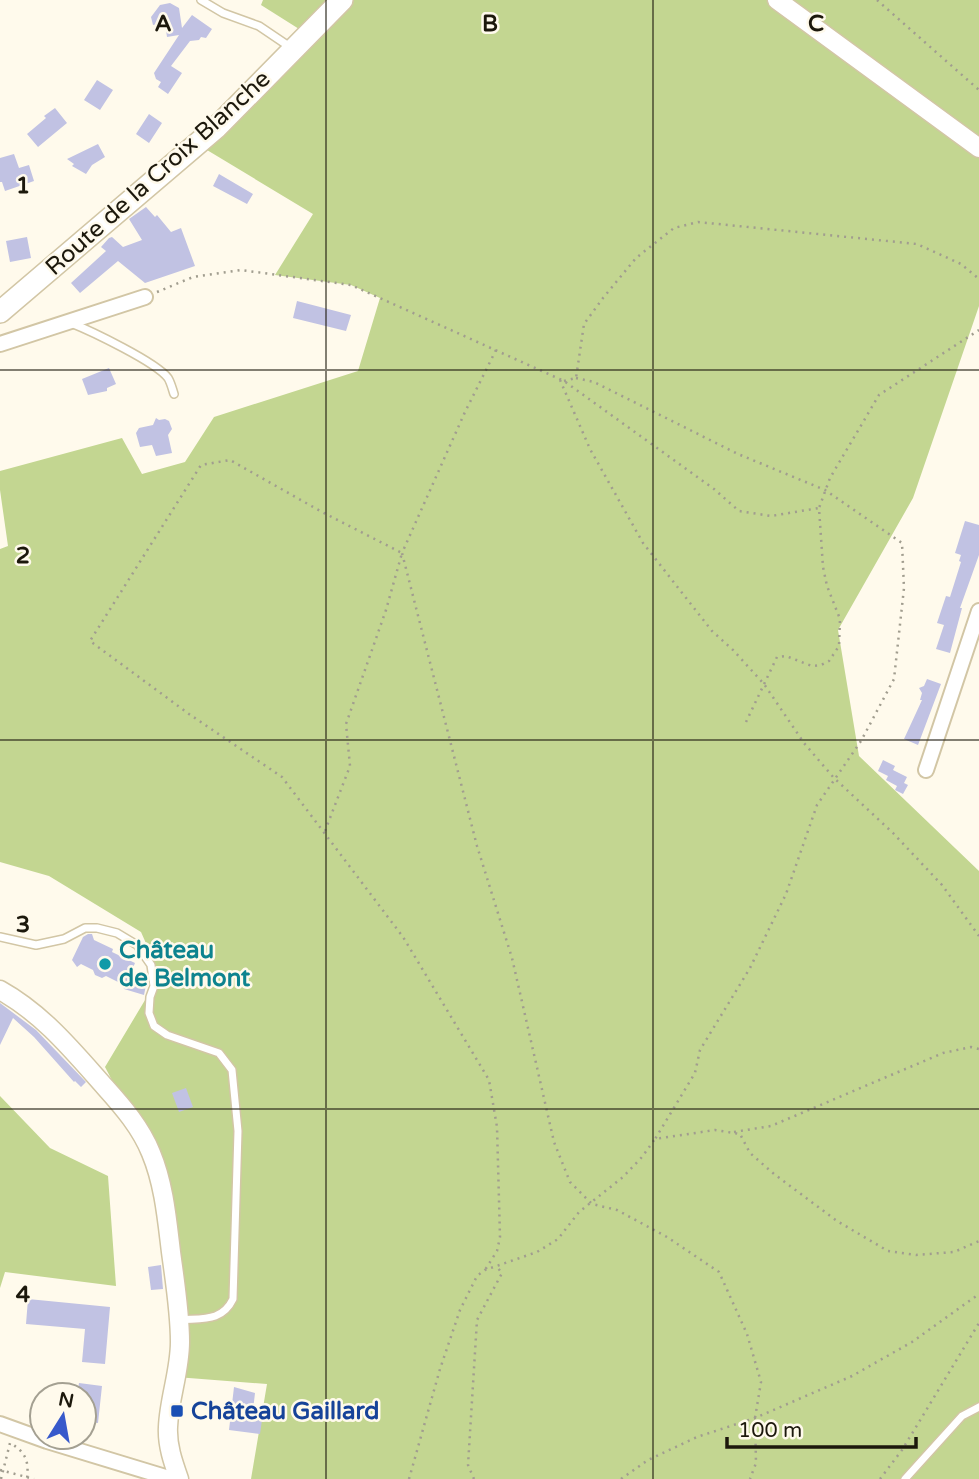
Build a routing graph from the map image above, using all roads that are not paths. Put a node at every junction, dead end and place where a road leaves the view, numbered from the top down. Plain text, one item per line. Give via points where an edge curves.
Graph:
1 (201, 0) edge
2 (342, 0) edge
3 (777, 0) edge
4 (294, 50) junction
5 (979, 148) edge
6 (145, 298) road end
7 (0, 312) edge
8 (70, 323) junction
9 (0, 344) edge
10 (174, 394) dead end
11 (979, 611) edge
12 (926, 770) dead end
13 (0, 937) edge
14 (0, 990) edge
15 (179, 1320) junction
16 (979, 1407) edge
17 (0, 1424) edge
18 (178, 1478) edge
19 (905, 1479) edge

1 - 4 lane via 259,26
2 - 4 main road, Route de la Croix Blanche
3 - 5 street
4 - 7 main road, Route de la Croix Blanche via 217,127
6 - 8 street
8 - 9 street
8 - 10 lane via 156,369 168,379
11 - 12 street
13 - 15 lane via 36,945 64,939 85,928 117,933 137,945 151,965 154,986 149,1013 155,1026 167,1035 219,1053 232,1070 238,1131 233,1299 219,1316
14 - 15 street via 54,1030 144,1137 160,1181
15 - 18 street via 180,1345 168,1427
16 - 19 lane via 962,1416
17 - 18 street

